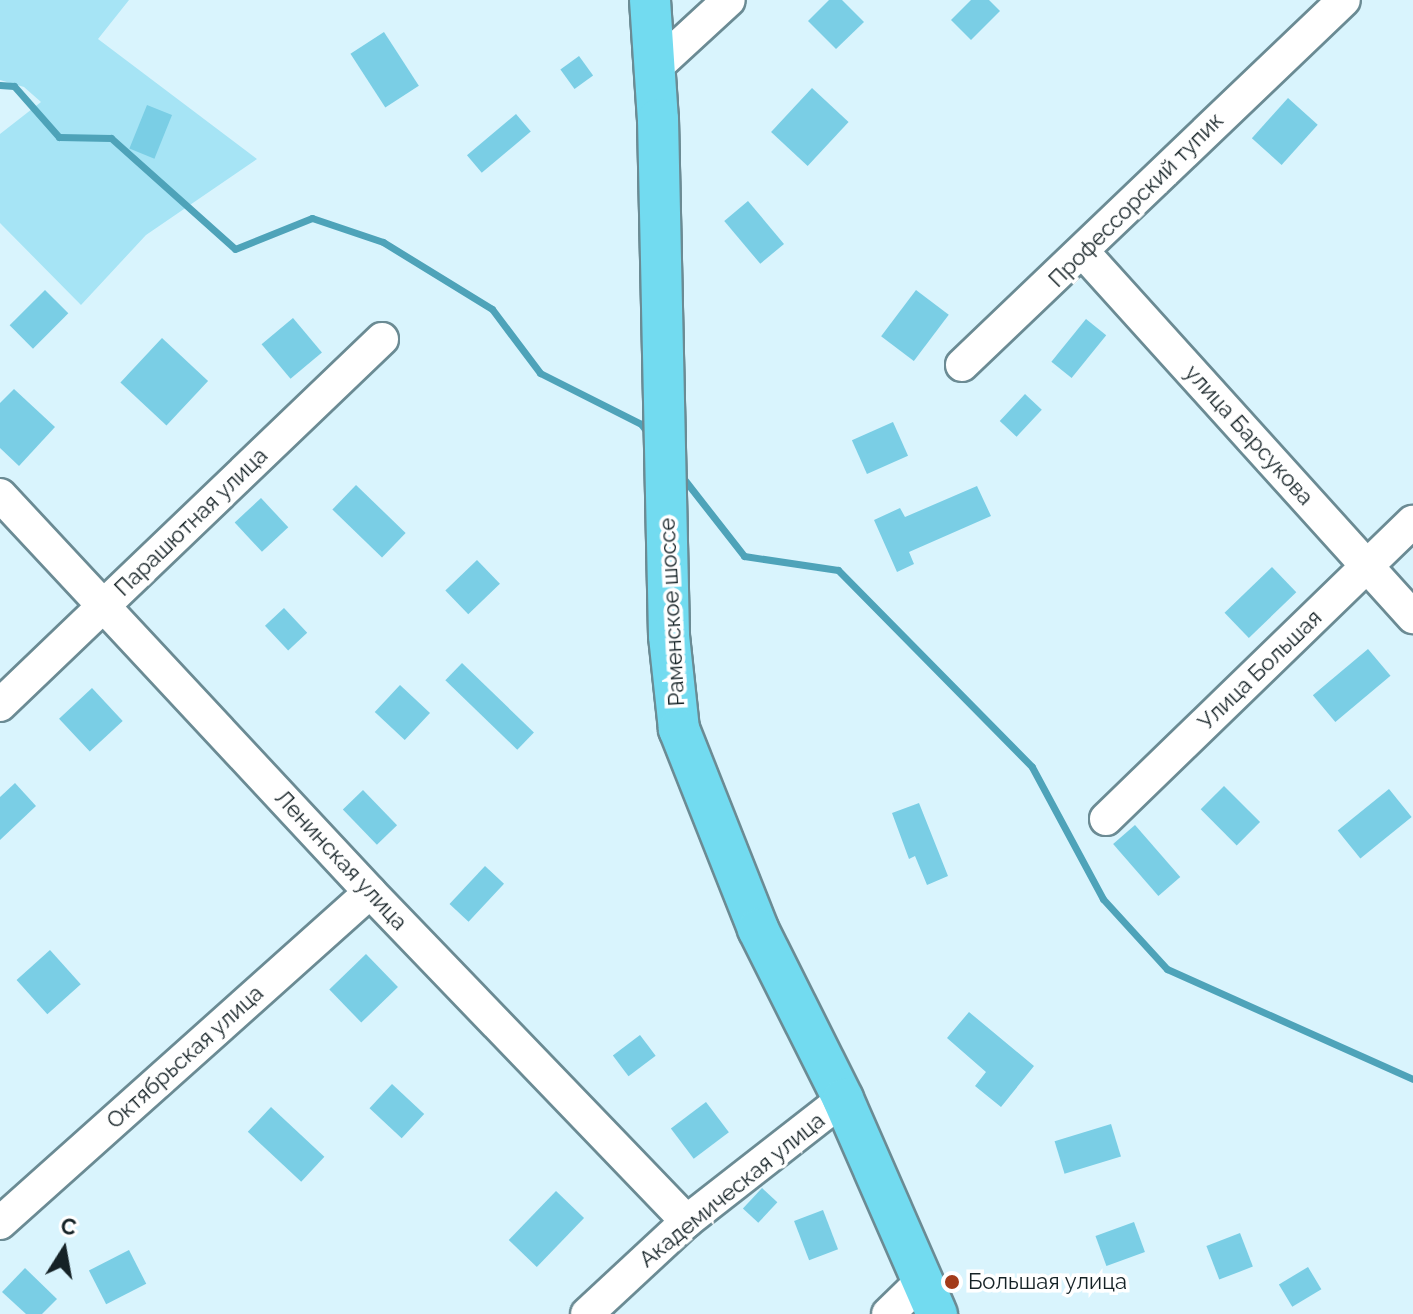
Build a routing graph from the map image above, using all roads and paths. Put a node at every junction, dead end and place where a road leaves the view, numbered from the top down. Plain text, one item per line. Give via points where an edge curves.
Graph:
1 (650, 0) edge
2 (1344, 0) edge
3 (724, 4) edge
4 (655, 68) junction
5 (1084, 253) junction
6 (382, 339) dead end
7 (962, 365) dead end
8 (0, 495) edge
9 (1413, 522) edge
10 (1367, 566) junction
11 (104, 606) junction
12 (1413, 617) edge
13 (0, 705) edge
14 (1106, 819) dead end
15 (370, 892) junction
16 (843, 1099) junction
17 (687, 1221) junction
18 (0, 1223) edge
19 (930, 1297) edge
20 (587, 1314) edge
21 (888, 1314) edge

1 - 4 main road, Раменское шоссе
2 - 5 street, Профессорский тупик via 1097,232
3 - 4 street
4 - 16 main road, Раменское шоссе via 669,636 679,729 758,929
5 - 7 street, Профессорский тупик
5 - 10 street, улица Барсукова
6 - 11 street, Парашютная улица
8 - 11 street, Ленинская улица
9 - 10 street, Улица Большая
10 - 12 street, улица Барсукова
10 - 14 street, Улица Большая
11 - 13 street, Парашютная улица
11 - 15 street, Ленинская улица
15 - 17 street, Ленинская улица
15 - 18 street, Октябрьская улица
16 - 17 street, Академическая улица
16 - 19 main road, Раменское шоссе
17 - 20 street, Академическая улица
19 - 21 street

